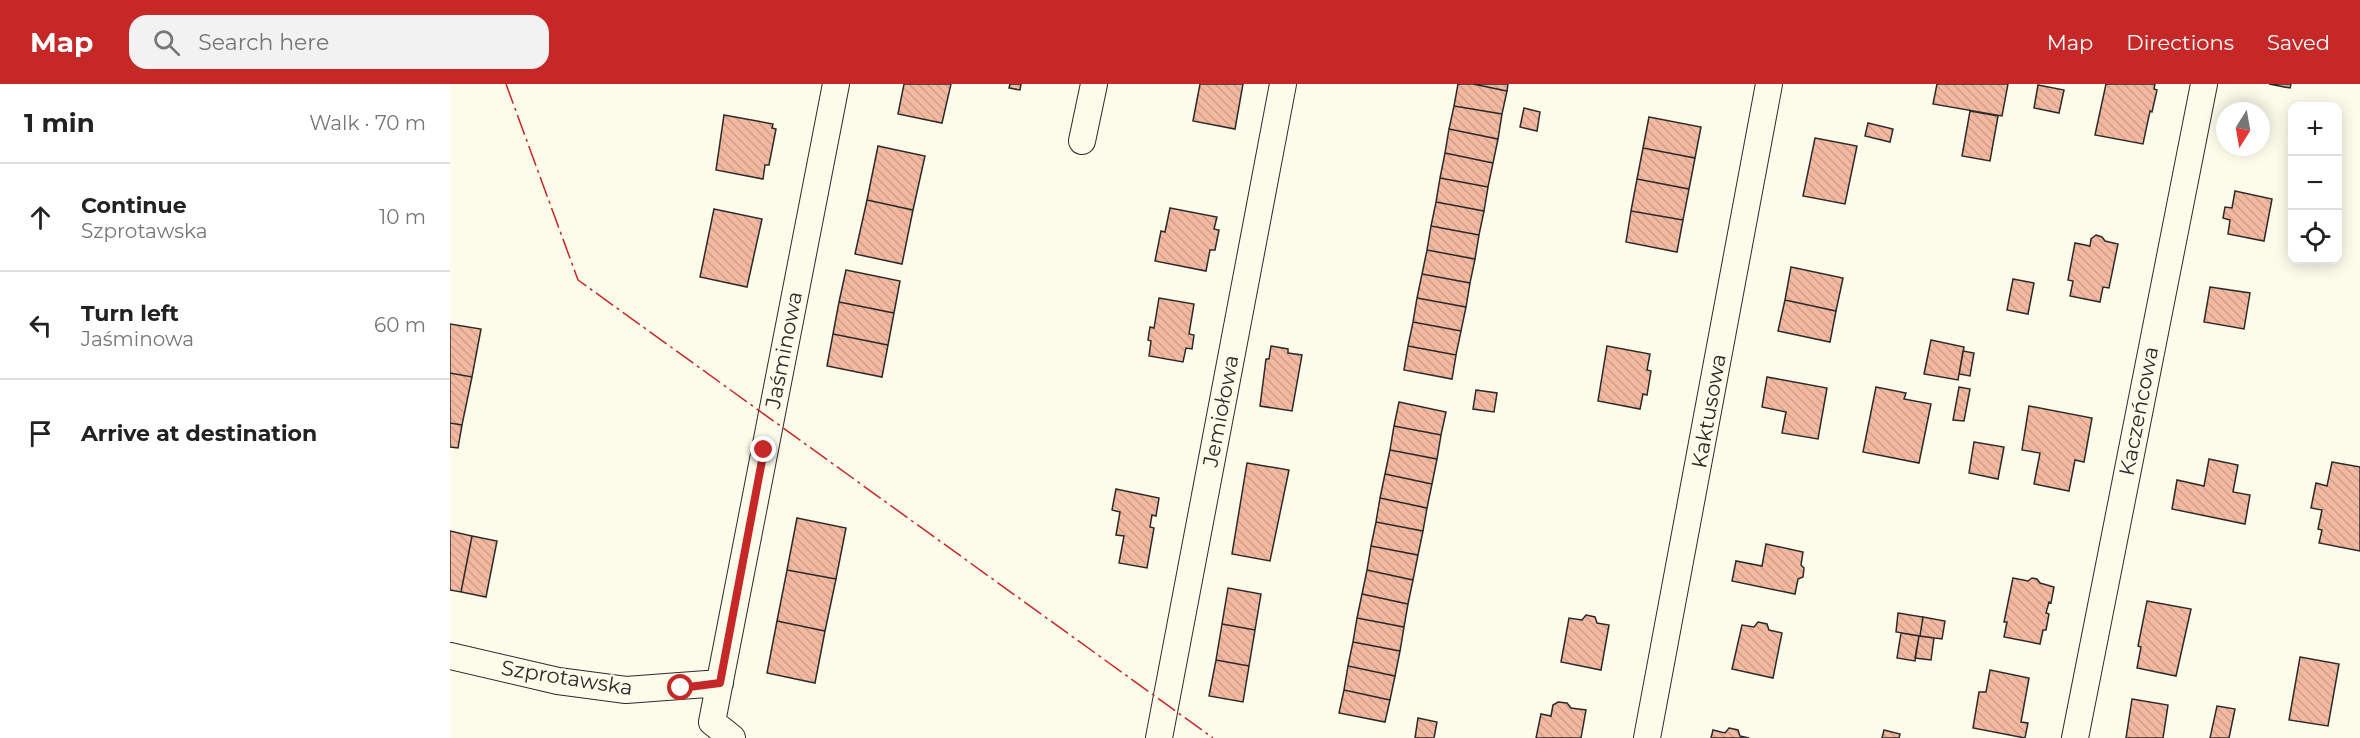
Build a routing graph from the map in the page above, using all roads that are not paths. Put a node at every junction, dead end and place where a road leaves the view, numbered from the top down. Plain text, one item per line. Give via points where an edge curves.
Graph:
1 (836, 84) edge
2 (1094, 84) edge
3 (1283, 84) edge
4 (1769, 84) edge
5 (2204, 84) edge
6 (1082, 141) dead end
7 (450, 656) edge
8 (720, 683) junction
9 (732, 738) edge
10 (1159, 738) edge
11 (1647, 738) edge
12 (2075, 738) edge

1 - 8 street, Jaśminowa
2 - 6 street
3 - 10 street, Jemiołowa
4 - 11 street, Kaktusowa
5 - 12 street, Kaczeńcowa
7 - 8 street, Szprotawska via 558,681 626,690
8 - 9 street, Jaśminowa via 712,722

